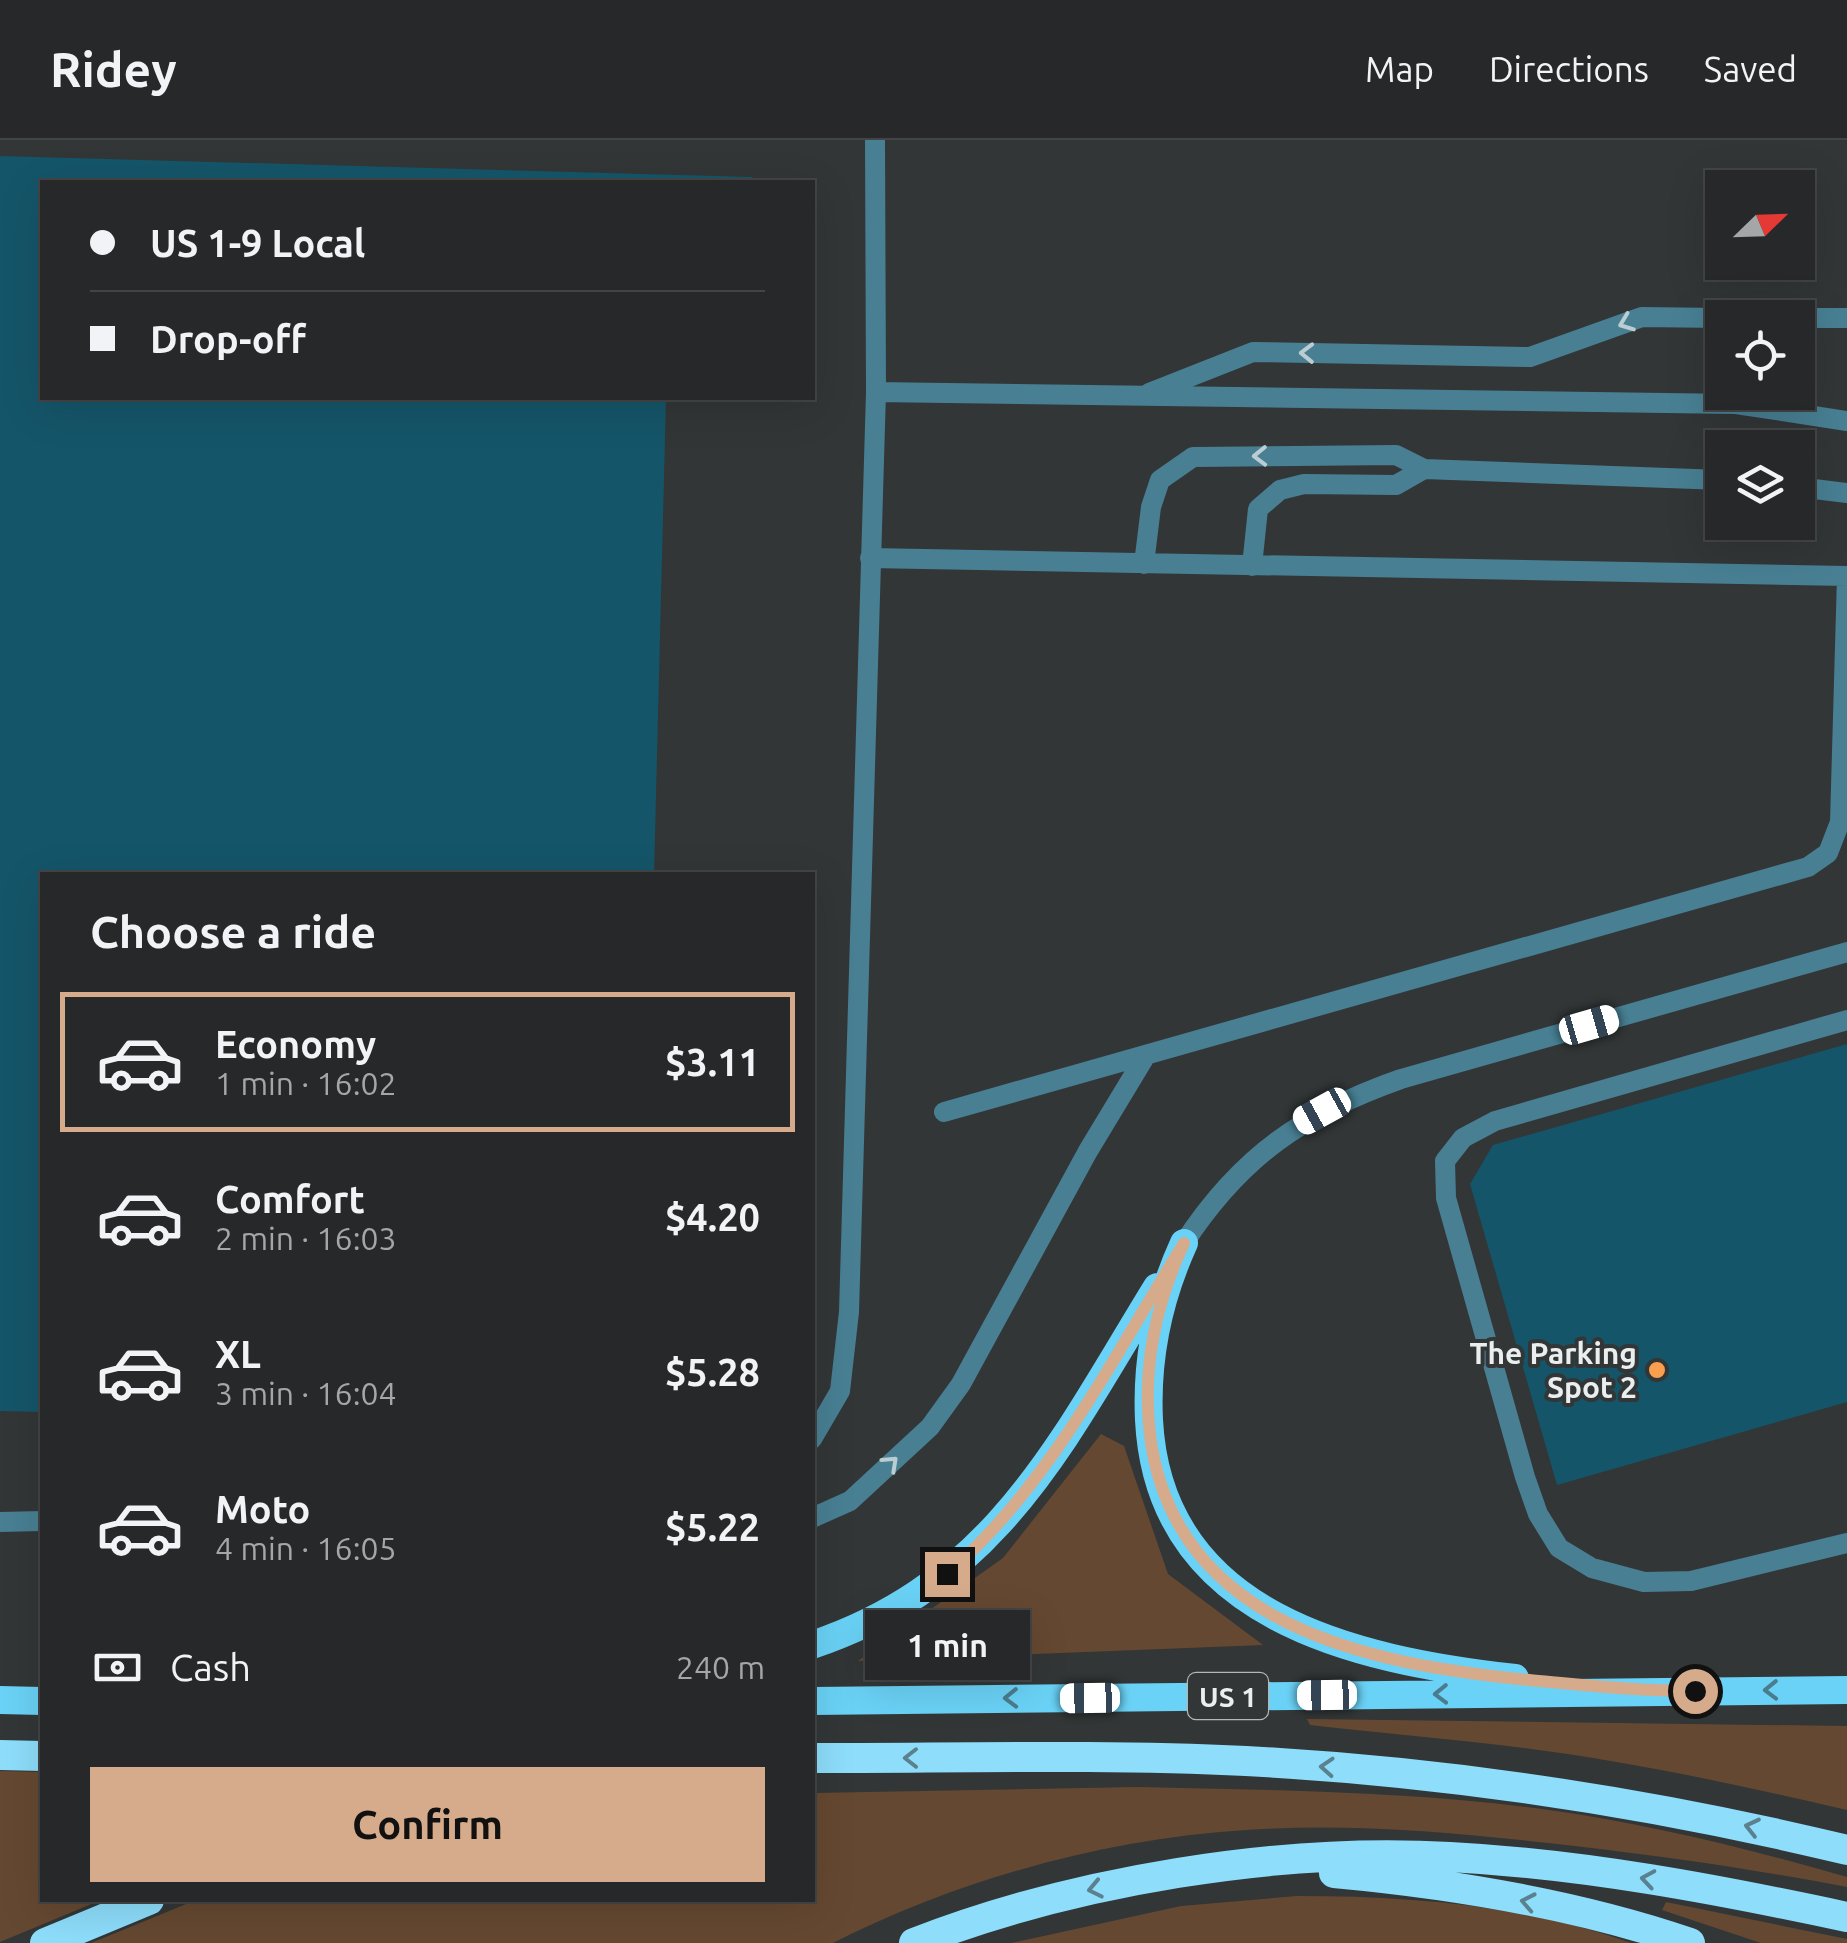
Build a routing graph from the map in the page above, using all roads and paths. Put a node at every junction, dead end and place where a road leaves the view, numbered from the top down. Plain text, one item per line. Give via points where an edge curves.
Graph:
1 (875, 140) edge
2 (1705, 318) edge
3 (1815, 318) edge
4 (1847, 318) edge
5 (876, 392) junction
6 (1140, 397) junction
7 (1847, 421) edge
8 (1424, 469) junction
9 (1705, 479) edge
10 (1815, 489) edge
11 (1847, 492) edge
12 (870, 558) junction
13 (1144, 564) junction
14 (1252, 566) junction
15 (1847, 576) edge
16 (1847, 952) edge
17 (1847, 1020) edge
18 (1146, 1054) junction
19 (944, 1112) dead end
20 (1184, 1243) junction
21 (815, 1434) edge
22 (815, 1517) edge
23 (40, 1521) edge
24 (0, 1522) edge
25 (1847, 1543) edge
26 (815, 1644) edge
27 (1847, 1690) edge
28 (1644, 1691) junction
29 (0, 1700) edge
30 (815, 1700) edge
31 (40, 1701) edge
32 (0, 1755) edge
33 (40, 1756) edge
34 (815, 1758) edge
35 (1847, 1850) edge
36 (1191, 1873) junction
37 (143, 1902) edge
38 (1847, 1916) edge
39 (45, 1943) edge
40 (914, 1943) edge
41 (1690, 1943) edge

1 - 5 lane
2 -> 6 lane via 1642,317 1530,357 1253,352
3 - 4 lane
5 - 6 lane
5 - 12 lane
6 - 7 lane via 1736,404
8 - 9 lane
8 -> 13 lane via 1396,455 1193,457 1160,480
8 - 14 lane via 1396,485 1280,490 1258,509
10 - 11 lane
12 - 13 lane
12 - 21 lane via 848,1312 840,1391
13 - 14 lane
14 - 15 lane
15 - 18 lane via 1840,822 1828,852 1808,867
16 - 20 lane via 1356,1095 1257,1155 1222,1189
17 - 25 lane via 1495,1121 1463,1138 1444,1161 1446,1198 1525,1477 1558,1548 1592,1568 1644,1582 1692,1581
18 - 19 lane
22 -> 18 lane via 850,1502 930,1427 962,1384
20 - 26 highway via 1049,1462 991,1534 900,1607
20 - 28 highway via 1156,1322 1149,1428 1163,1496 1210,1570 1290,1624 1379,1657
23 - 24 lane
27 -> 28 highway, US 1
28 -> 30 highway, US 1
29 - 31 highway
32 - 33 highway
35 -> 34 highway via 1635,1804 1378,1771 1185,1759
38 -> 36 highway via 1638,1878 1449,1856 1319,1859
36 -> 40 highway via 1064,1896
41 -> 36 highway via 1594,1915 1413,1882 1302,1870
37 - 39 highway

